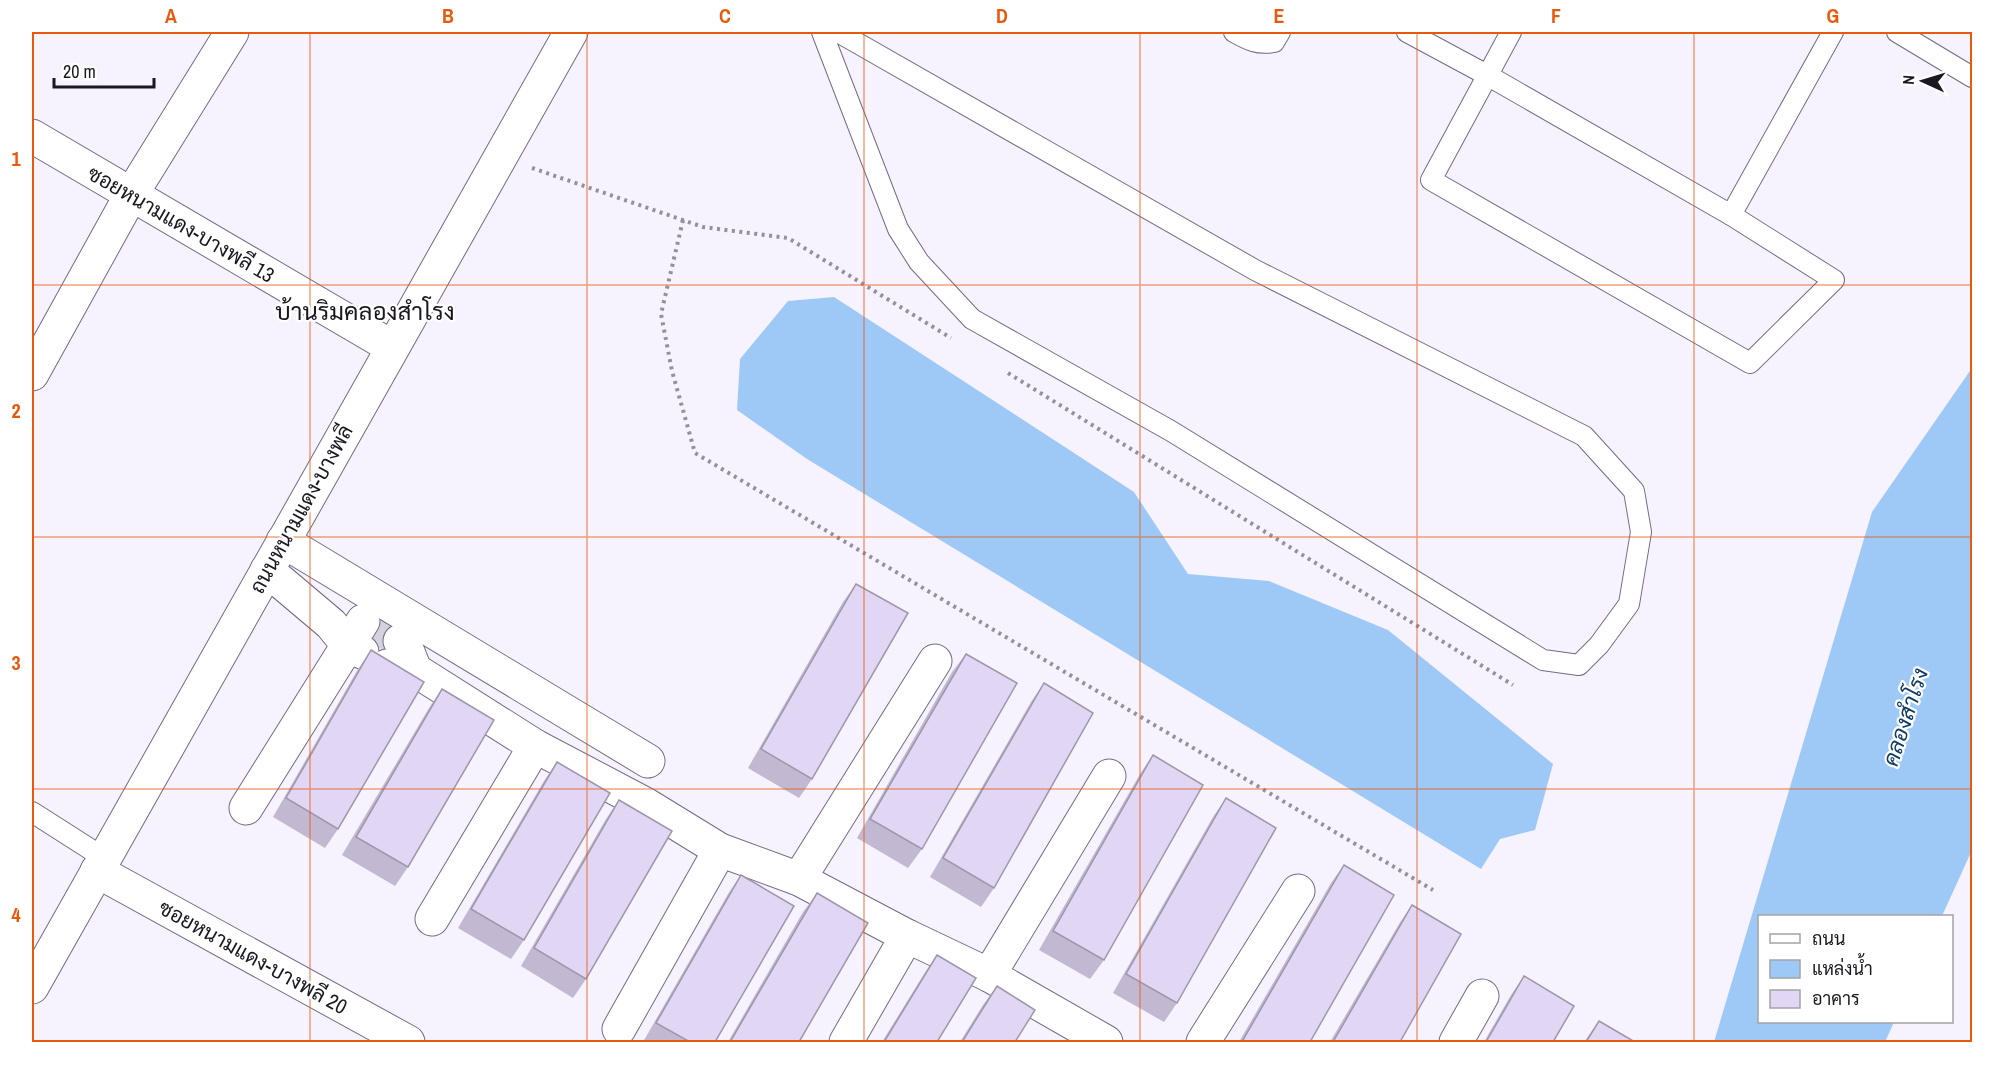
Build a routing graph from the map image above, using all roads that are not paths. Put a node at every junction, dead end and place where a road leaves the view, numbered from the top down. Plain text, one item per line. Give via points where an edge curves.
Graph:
1 (232, 32) edge
2 (571, 32) edge
3 (822, 32) edge
4 (838, 32) edge
5 (1234, 32) edge
6 (1280, 32) edge
7 (1407, 32) edge
8 (1511, 32) edge
9 (1833, 32) edge
10 (1897, 32) edge
11 (1487, 75) junction
12 (1972, 77) edge
13 (32, 136) edge
14 (131, 195) junction
15 (1731, 215) junction
16 (392, 347) junction
17 (32, 374) edge
18 (283, 541) junction
19 (267, 570) junction
20 (373, 643) junction
21 (935, 662) dead end
22 (536, 746) junction
23 (648, 761) dead end
24 (1109, 776) dead end
25 (246, 808) dead end
26 (32, 812) edge
27 (720, 850) junction
28 (100, 865) junction
29 (799, 879) junction
30 (1298, 891) dead end
31 (432, 919) dead end
32 (907, 936) junction
33 (34, 974) edge
34 (989, 975) junction
35 (1482, 996) dead end
36 (619, 1029) dead end
37 (1070, 1034) edge
38 (408, 1042) edge
39 (846, 1042) edge
40 (1106, 1042) edge
41 (1203, 1042) edge
42 (1456, 1042) edge

1 - 14 street
2 - 16 street, ถนนหนามแดง-บางพลี
3 - 4 lane via 898,229 919,262 972,319 1171,431 1543,660 1580,665 1599,645 1629,604 1641,532 1634,490 1584,436 1255,270
5 - 6 lane via 1263,45 1274,42
7 - 11 lane
8 - 11 lane
9 - 15 lane
10 - 12 lane
11 - 15 lane
11 - 15 lane via 1431,180 1750,363 1834,280
13 - 14 street, ซอยหนามแดง-บางพลี 13
14 - 16 street, ซอยหนามแดง-บางพลี 13
14 - 17 street
16 - 18 street, ถนนหนามแดง-บางพลี
18 - 19 street, ถนนหนามแดง-บางพลี
18 - 23 street
19 - 20 street
19 - 28 street, ถนนหนามแดง-บางพลี
20 - 22 street
20 - 25 street
21 - 29 street
22 - 27 street via 645,804
22 - 31 street
24 - 34 street
26 - 28 lane
27 - 29 street
27 - 36 street
28 - 33 street, ถนนหนามแดง-บางพลี
28 - 38 street, ซอยหนามแดง-บางพลี 20
29 - 32 street
30 - 41 street
32 - 34 street
32 - 39 street
34 - 37 street
35 - 42 street
37 - 40 street

